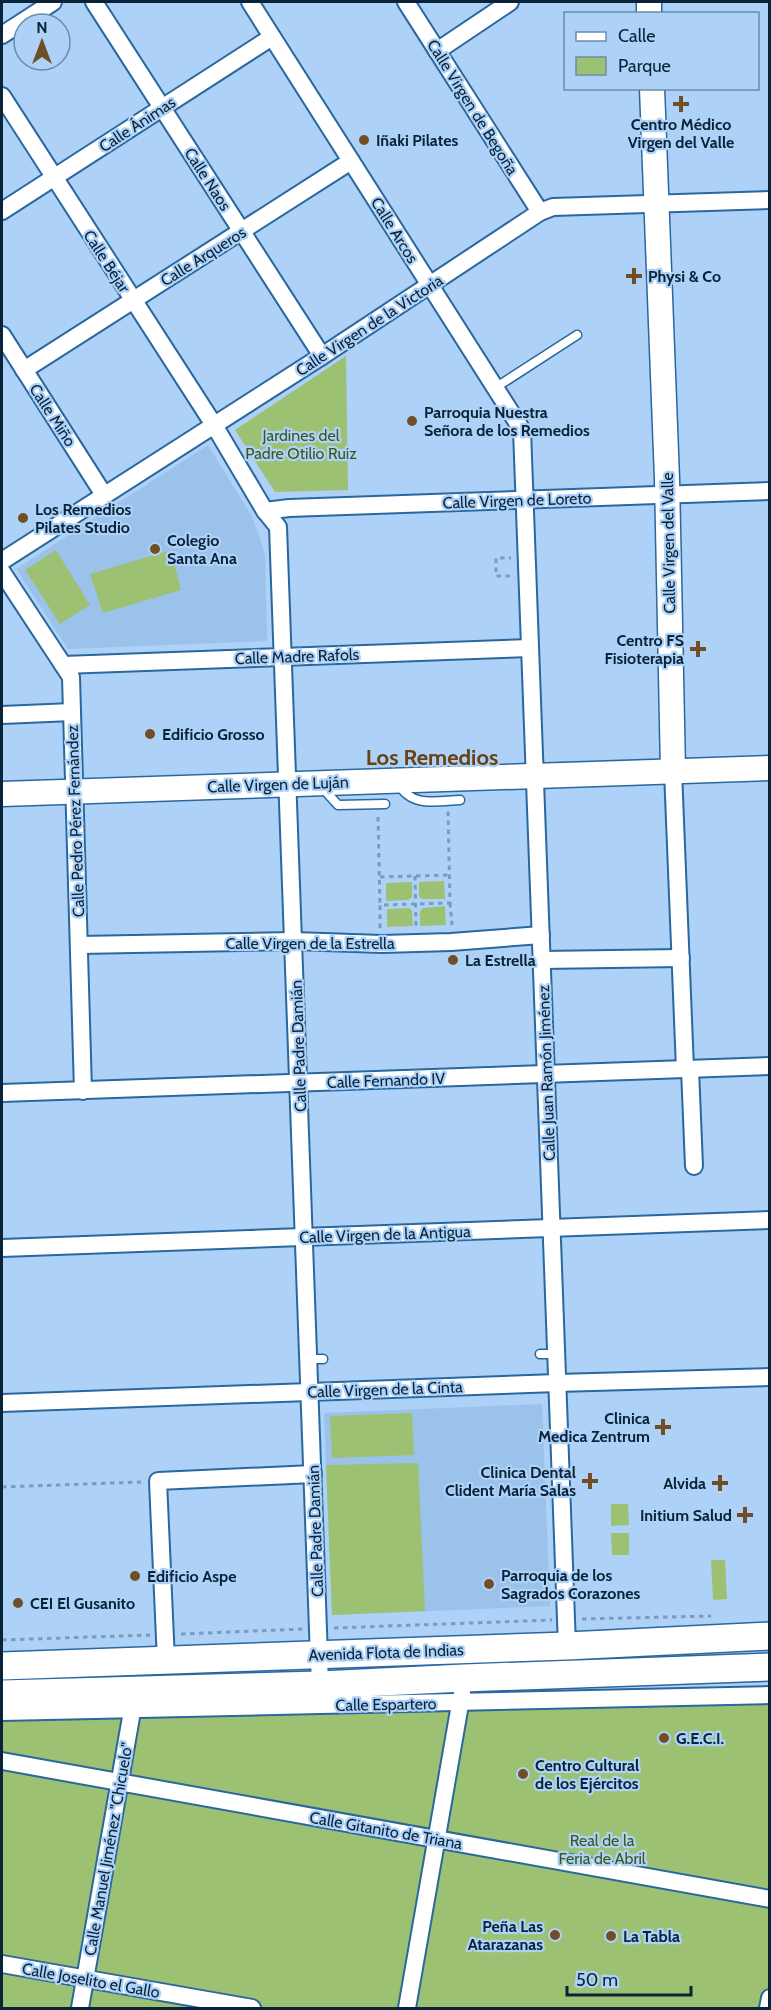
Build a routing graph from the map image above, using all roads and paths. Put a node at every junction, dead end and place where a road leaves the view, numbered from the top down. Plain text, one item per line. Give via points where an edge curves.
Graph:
1 (53, 2) edge
2 (93, 2) edge
3 (250, 2) edge
4 (406, 2) edge
5 (510, 2) edge
6 (2, 35) edge
7 (272, 37) junction
8 (438, 51) junction
9 (652, 90) edge
10 (2, 96) edge
11 (162, 107) junction
12 (351, 161) junction
13 (54, 177) junction
14 (770, 200) edge
15 (656, 203) junction
16 (2, 211) edge
17 (540, 212) junction
18 (242, 231) junction
19 (430, 285) junction
20 (133, 300) junction
21 (2, 335) edge
22 (577, 335) dead end
23 (322, 356) junction
24 (24, 370) junction
25 (495, 387) junction
26 (214, 426) junction
27 (770, 491) edge
28 (104, 495) junction
29 (667, 495) junction
30 (526, 499) junction
31 (265, 511) junction
32 (528, 558) junction
33 (2, 561) edge
34 (2, 572) edge
35 (528, 576) junction
36 (530, 648) junction
37 (284, 657) junction
38 (63, 665) junction
39 (72, 712) junction
40 (2, 715) edge
41 (770, 768) edge
42 (673, 771) junction
43 (534, 776) junction
44 (396, 780) junction
45 (321, 782) junction
46 (288, 784) junction
47 (75, 792) junction
48 (2, 794) edge
49 (460, 800) dead end
50 (385, 804) dead end
51 (448, 811) dead end
52 (378, 812) dead end
53 (450, 875) junction
54 (415, 876) junction
55 (380, 877) junction
56 (450, 903) junction
57 (415, 904) junction
58 (380, 905) junction
59 (452, 927) dead end
60 (416, 928) dead end
61 (380, 930) dead end
62 (541, 935) junction
63 (294, 941) junction
64 (79, 945) junction
65 (681, 958) junction
66 (542, 960) junction
67 (770, 1066) edge
68 (688, 1069) junction
69 (546, 1074) junction
70 (299, 1083) junction
71 (83, 1090) junction
72 (2, 1094) edge
73 (694, 1166) dead end
74 (770, 1220) edge
75 (551, 1228) junction
76 (305, 1237) junction
77 (2, 1248) edge
78 (770, 1377) edge
79 (557, 1383) junction
80 (310, 1392) junction
81 (2, 1403) edge
82 (313, 1474) junction
83 (158, 1481) junction
84 (2, 1487) edge
85 (715, 1616) dead end
86 (577, 1619) dead end
87 (554, 1620) dead end
88 (306, 1629) dead end
89 (172, 1634) dead end
90 (157, 1635) dead end
91 (770, 1636) edge
92 (2, 1640) edge
93 (322, 1642) junction
94 (567, 1646) junction
95 (468, 1649) junction
96 (154, 1662) junction
97 (2, 1666) edge
98 (741, 1667) junction
99 (770, 1667) edge
100 (770, 1675) edge
101 (320, 1685) junction
102 (462, 1690) junction
103 (2, 1694) edge
104 (770, 1695) edge
105 (134, 1699) junction
106 (2, 1712) edge
107 (2, 1761) edge
108 (120, 1782) junction
109 (436, 1839) junction
110 (770, 1899) edge
111 (2, 1964) edge
112 (86, 1979) junction
113 (770, 1998) edge
114 (80, 2008) edge
115 (252, 2008) edge
116 (407, 2008) edge
117 (768, 2008) edge

1 - 6 street
2 - 11 street, Calle Naos
3 - 7 street, Calle Arcos
4 - 8 street, Calle Virgen de Begoña
5 - 8 street
7 - 11 street, Calle Ánimas
7 - 12 street, Calle Arcos
8 - 17 street, Calle Virgen de Begoña
9 - 15 main road, Calle Virgen del Valle
10 - 13 street, Calle Béjar
11 - 13 street, Calle Ánimas
11 - 18 street, Calle Naos
12 - 18 street, Calle Arqueros
12 - 19 street, Calle Arcos
13 - 16 street, Calle Ánimas
13 - 20 street, Calle Béjar
14 - 15 street, Calle Virgen de la Victoria
15 - 17 street, Calle Virgen de la Victoria via 553,207
15 - 29 main road, Calle Virgen del Valle
17 - 19 street, Calle Virgen de la Victoria
18 - 20 street, Calle Arqueros
18 - 23 street, Calle Naos
19 - 23 street, Calle Virgen de la Victoria
19 - 25 street, Calle Arcos
20 - 24 street, Calle Arqueros
20 - 26 street, Calle Béjar
21 - 24 street, Calle Miño
22 - 25 lane
23 - 26 street, Calle Virgen de la Victoria
24 - 28 street, Calle Miño
25 - 30 street, Calle Arcos via 522,430
26 - 28 street, Calle Virgen de la Victoria
26 - 31 street, Calle Padre Damián
27 - 29 street, Calle Virgen de Loreto
28 - 33 street, Calle Virgen de la Victoria
29 - 30 street, Calle Virgen de Loreto
29 - 42 main road, Calle Virgen del Valle
30 - 31 street, Calle Virgen de Loreto
30 - 32 street, Calle Juan Ramón Jiménez
31 - 37 street, Calle Padre Damián via 279,527
32 - 35 street, Calle Juan Ramón Jiménez
32 - 35 path via 496,558 496,576
34 - 38 street, Calle Pedro Pérez Fernández
35 - 36 street, Calle Juan Ramón Jiménez
36 - 37 street, Calle Madre Rafols
36 - 43 street, Calle Juan Ramón Jiménez
37 - 38 street, Calle Madre Rafols
37 - 46 street, Calle Padre Damián
38 - 39 street, Calle Pedro Pérez Fernández via 71,677
39 - 40 street
39 - 47 street, Calle Pedro Pérez Fernández
41 - 42 main road, Calle Virgen de Luján
42 - 43 main road, Calle Virgen de Luján
42 - 65 street, Calle Virgen del Valle
43 - 44 main road, Calle Virgen de Luján
43 - 62 street, Calle Juan Ramón Jiménez
44 - 45 main road, Calle Virgen de Luján
44 - 49 lane via 402,792 411,798
45 - 46 main road, Calle Virgen de Luján
45 - 50 lane via 338,805
46 - 47 main road, Calle Virgen de Luján
46 - 63 street, Calle Padre Damián
47 - 48 main road, Calle Virgen de Luján
47 - 64 street, Calle Pedro Pérez Fernández
51 - 53 path
52 - 55 path
53 - 54 path
53 - 56 path
54 - 55 path
54 - 57 path
55 - 58 path
56 - 57 path
56 - 59 path
57 - 58 path
57 - 60 path
58 - 61 path
62 - 63 street, Calle Virgen de la Estrella via 382,944
62 - 66 street, Calle Juan Ramón Jiménez
63 - 64 street, Calle Virgen de la Estrella
63 - 70 street, Calle Padre Damián
64 - 71 street, Calle Pedro Pérez Fernández
65 - 66 street
65 - 68 street, Calle Virgen del Valle
66 - 69 street, Calle Juan Ramón Jiménez
67 - 68 street, Calle Fernando IV
68 - 69 street, Calle Fernando IV
68 - 73 street, Calle Virgen del Valle
69 - 70 street, Calle Fernando IV
69 - 75 street, Calle Juan Ramón Jiménez
70 - 71 street, Calle Fernando IV
70 - 76 street, Calle Padre Damián
71 - 72 street, Calle Fernando IV
74 - 75 street, Calle Virgen de la Antigua
75 - 76 street, Calle Virgen de la Antigua
75 - 79 street, Calle Juan Ramón Jiménez via 548,1354
76 - 77 street, Calle Virgen de la Antigua
76 - 80 street, Calle Padre Damián via 316,1359
78 - 79 street, Calle Virgen de la Cinta
79 - 80 street, Calle Virgen de la Cinta
79 - 94 street, Calle Juan Ramón Jiménez
80 - 81 street, Calle Virgen de la Cinta
80 - 82 street, Calle Padre Damián
82 - 83 street
82 - 93 street, Calle Padre Damián
83 - 84 path
83 - 96 street
85 - 86 path
87 - 93 path
88 - 89 path
90 - 92 path
91 - 94 main road, Avenida Flota de Indias
93 - 95 main road, Avenida Flota de Indias
93 - 96 main road, Avenida Flota de Indias
93 - 101 street, Calle Padre Damián
94 - 95 main road, Avenida Flota de Indias
95 - 102 main road
96 - 97 main road, Avenida Flota de Indias
96 - 105 main road
98 - 99 main road, Avenida Flota de Indias
98 - 100 main road
98 - 102 main road, Avenida Flota de Indias
101 - 102 main road, Avenida Flota de Indias
101 - 105 main road, Avenida Flota de Indias
102 - 104 street, Calle Espartero
102 - 105 street, Calle Espartero
102 - 109 street
103 - 105 main road, Avenida Flota de Indias
105 - 106 street, Calle Espartero
105 - 108 street, Calle Manuel Jiménez "Chicuelo"
107 - 108 street, Calle Gitanito de Triana
108 - 109 street, Calle Gitanito de Triana
108 - 112 street, Calle Manuel Jiménez "Chicuelo"
109 - 110 street, Calle Gitanito de Triana
109 - 116 street
111 - 112 street, Calle Joselito el Gallo
112 - 114 street, Calle Manuel Jiménez "Chicuelo"
112 - 115 street, Calle Joselito el Gallo
113 - 117 street

